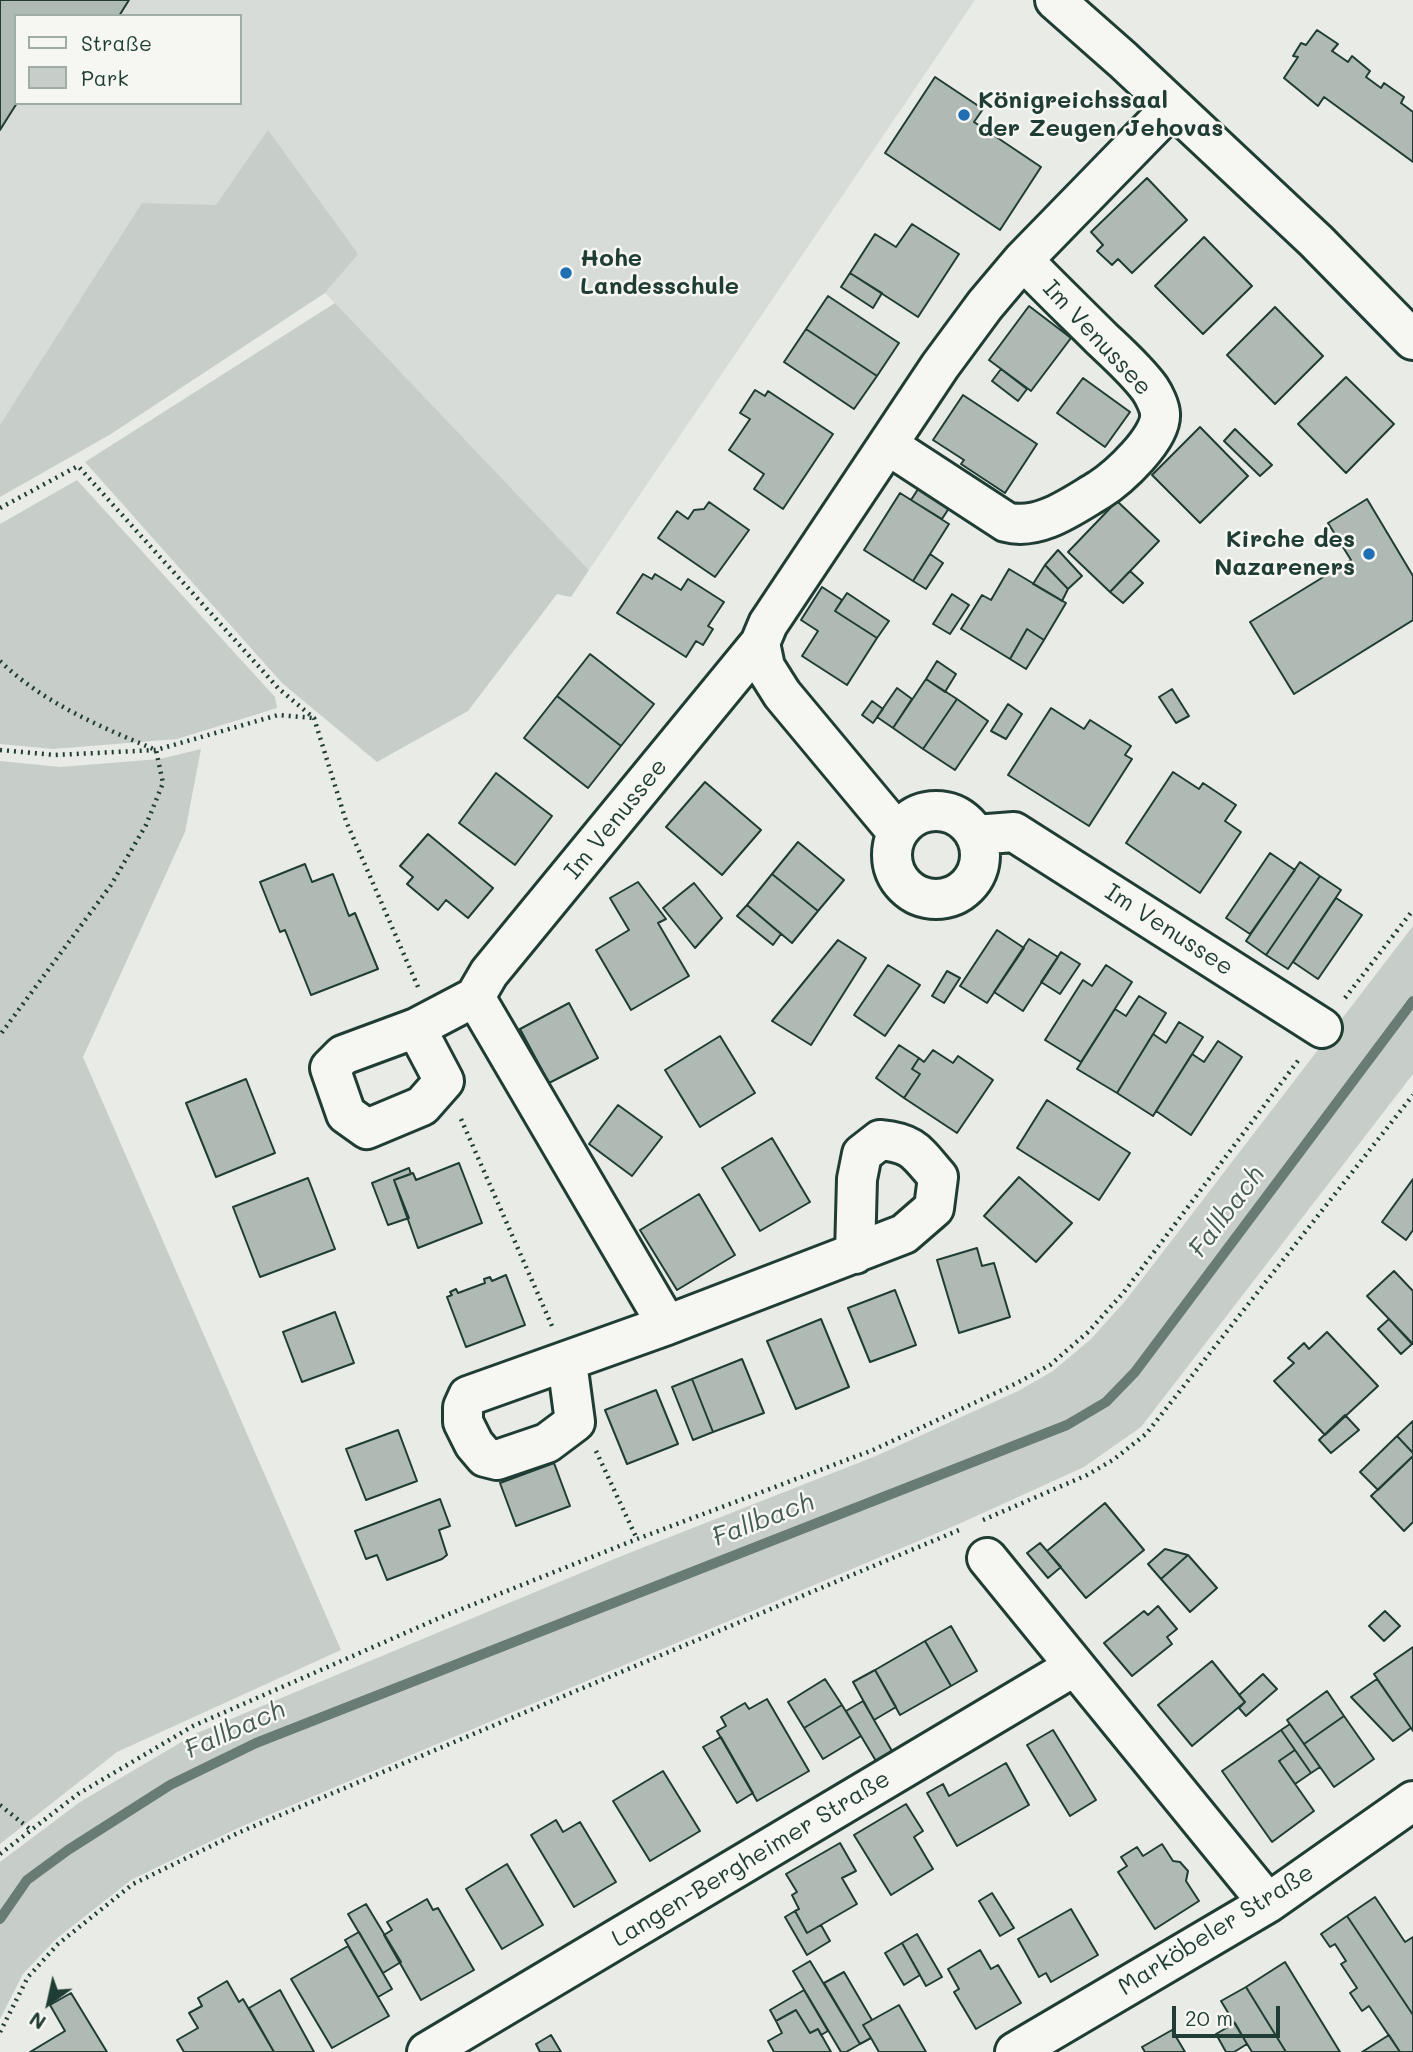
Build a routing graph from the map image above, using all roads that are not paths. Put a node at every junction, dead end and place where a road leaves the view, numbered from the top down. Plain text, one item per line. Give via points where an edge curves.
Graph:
1 (1073, 6) edge
2 (1172, 107) junction
3 (1023, 260) junction
4 (1413, 340) edge
5 (888, 445) junction
6 (760, 643) junction
7 (897, 832) junction
8 (975, 835) junction
9 (475, 996) junction
10 (424, 1024) junction
11 (1322, 1028) road end
12 (855, 1254) dead end
13 (667, 1325) junction
14 (567, 1362) junction
15 (981, 1540) road end
16 (1074, 1667) junction
17 (1413, 1801) edge
18 (1268, 1903) junction
19 (427, 2052) edge
20 (1015, 2052) edge

1 - 2 street
2 - 3 street, Im Venussee
2 - 4 street via 1316,241
3 - 5 street, Im Venussee via 940,366
3 - 5 street, Im Venussee via 1152,391 1160,413 1157,432 1103,488 1054,516 1017,525
5 - 6 street, Im Venussee via 768,624
6 - 7 street via 765,667 782,694
6 - 9 street, Im Venussee via 489,973
7 - 8 street via 909,819 936,811 951,813 970,825
7 - 8 street via 892,863 901,880 921,895 944,899 970,885 976,876 979,852
8 - 11 street, Im Venussee via 1014,832
9 - 10 street, Im Venussee
9 - 13 street
10 - 10 street, Im Venussee via 343,1055 330,1069 346,1114 367,1129 422,1106 444,1081
12 - 13 street
13 - 14 street
14 - 14 street via 575,1422 547,1443 497,1460 485,1457 463,1422 468,1396
15 - 16 street
16 - 18 street
16 - 19 street, Langen-Bergheimer Straße
17 - 18 street, Marköbeler Straße
18 - 20 street, Marköbeler Straße

